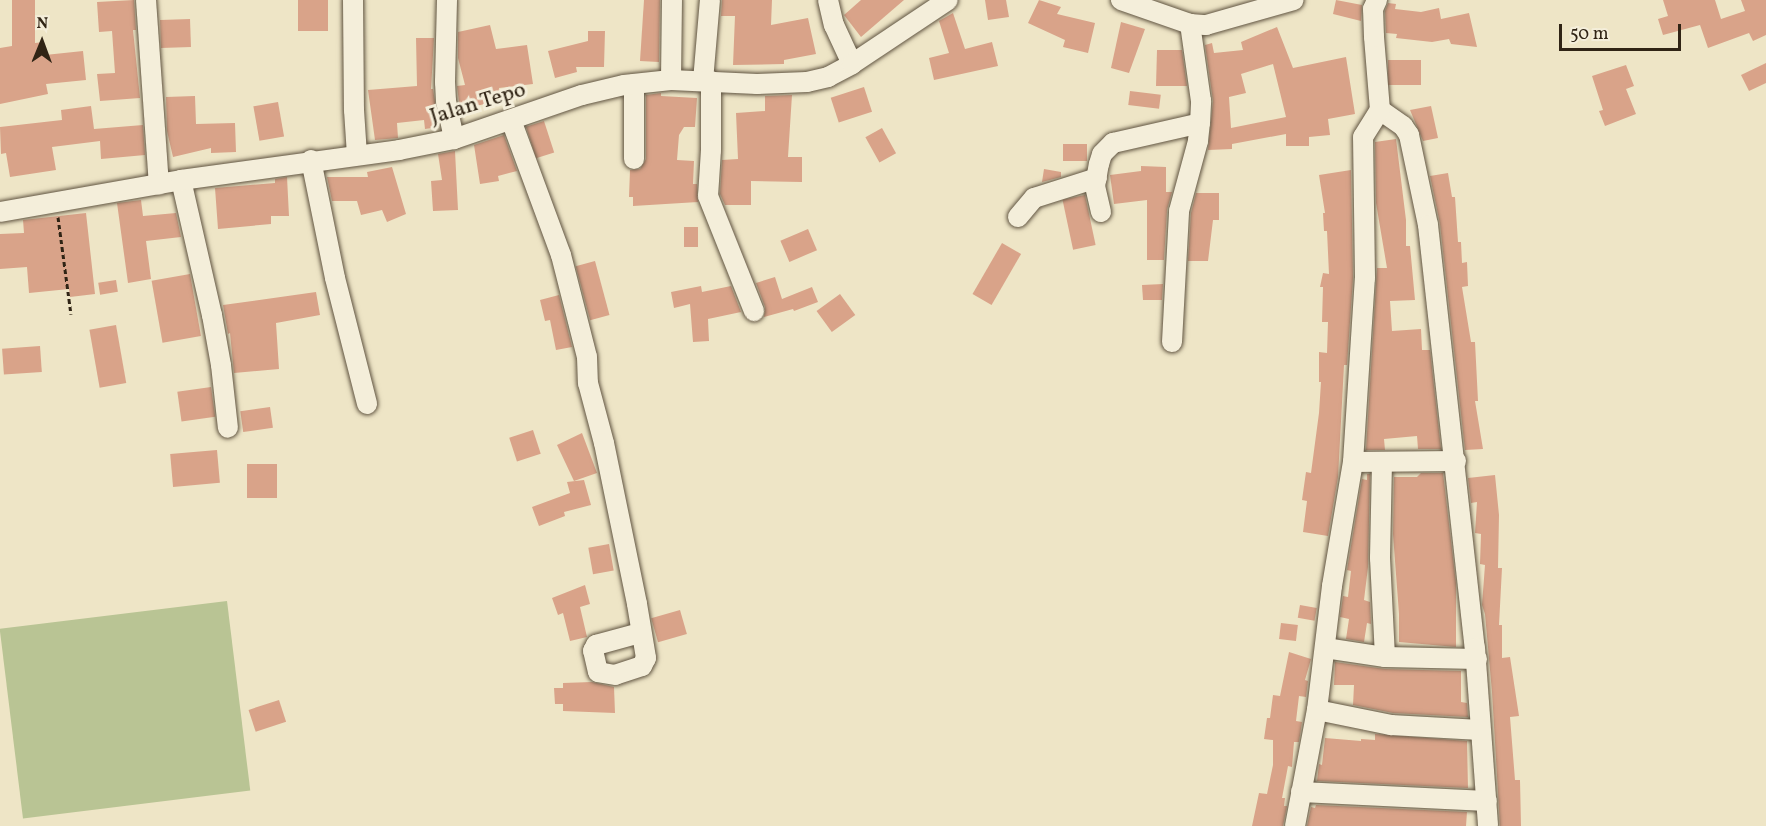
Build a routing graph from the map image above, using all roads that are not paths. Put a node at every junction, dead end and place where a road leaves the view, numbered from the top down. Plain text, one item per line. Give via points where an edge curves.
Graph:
1 (146, 0) edge
2 (353, 0) edge
3 (448, 0) edge
4 (672, 0) edge
5 (710, 0) edge
6 (828, 0) edge
7 (948, 0) edge
8 (1121, 0) edge
9 (1294, 0) edge
10 (1377, 0) edge
11 (1190, 24) junction
12 (852, 64) junction
13 (671, 80) junction
14 (707, 81) junction
15 (634, 84) junction
16 (1380, 110) junction
17 (511, 120) junction
18 (1200, 123) junction
19 (454, 139) junction
20 (357, 155) junction
21 (634, 159) dead end
22 (311, 160) junction
23 (1097, 178) junction
24 (181, 180) junction
25 (159, 185) junction
26 (0, 212) edge
27 (1101, 212) dead end
28 (1018, 217) dead end
29 (754, 311) dead end
30 (1172, 342) dead end
31 (367, 404) dead end
32 (228, 428) dead end
33 (1456, 461) junction
34 (1353, 462) junction
35 (1382, 462) junction
36 (640, 633) dead end
37 (1325, 648) junction
38 (1385, 657) junction
39 (1476, 659) junction
40 (1317, 710) junction
41 (1480, 730) junction
42 (1301, 792) junction
43 (1487, 801) junction
44 (1296, 826) edge
45 (1488, 826) edge

1 - 25 street
2 - 20 street
3 - 19 street via 445,92
4 - 13 street
5 - 14 street
6 - 12 street via 834,25
7 - 12 street, Jalan Tepo
8 - 11 street
9 - 11 street via 1221,23
10 - 16 street via 1373,9
11 - 18 street via 1201,101
12 - 14 street, Jalan Tepo via 828,77 807,82
13 - 14 street, Jalan Tepo
13 - 15 street, Jalan Tepo
14 - 29 street via 711,150 708,196
15 - 17 street, Jalan Tepo via 582,95
15 - 21 street
16 - 33 street via 1403,126 1412,148 1428,225
16 - 34 street via 1363,138 1365,278
17 - 19 street, Jalan Tepo
17 - 36 street via 561,255 588,357 588,383 638,604
18 - 23 street via 1113,142 1102,154
18 - 30 street via 1179,211
19 - 20 street, Jalan Tepo
20 - 22 street, Jalan Tepo
22 - 24 street, Jalan Tepo
22 - 31 street via 334,278
23 - 27 street via 1096,196
23 - 28 street via 1034,198
24 - 25 street, Jalan Tepo
24 - 32 street via 212,315
25 - 26 street, Jalan Tepo
33 - 35 street
33 - 39 street
34 - 35 street
34 - 37 street
35 - 38 street via 1380,558
37 - 38 street
37 - 40 street
38 - 39 street
39 - 41 street
40 - 41 street via 1391,725
40 - 42 street
41 - 43 street
42 - 43 street
42 - 44 street
43 - 45 street

